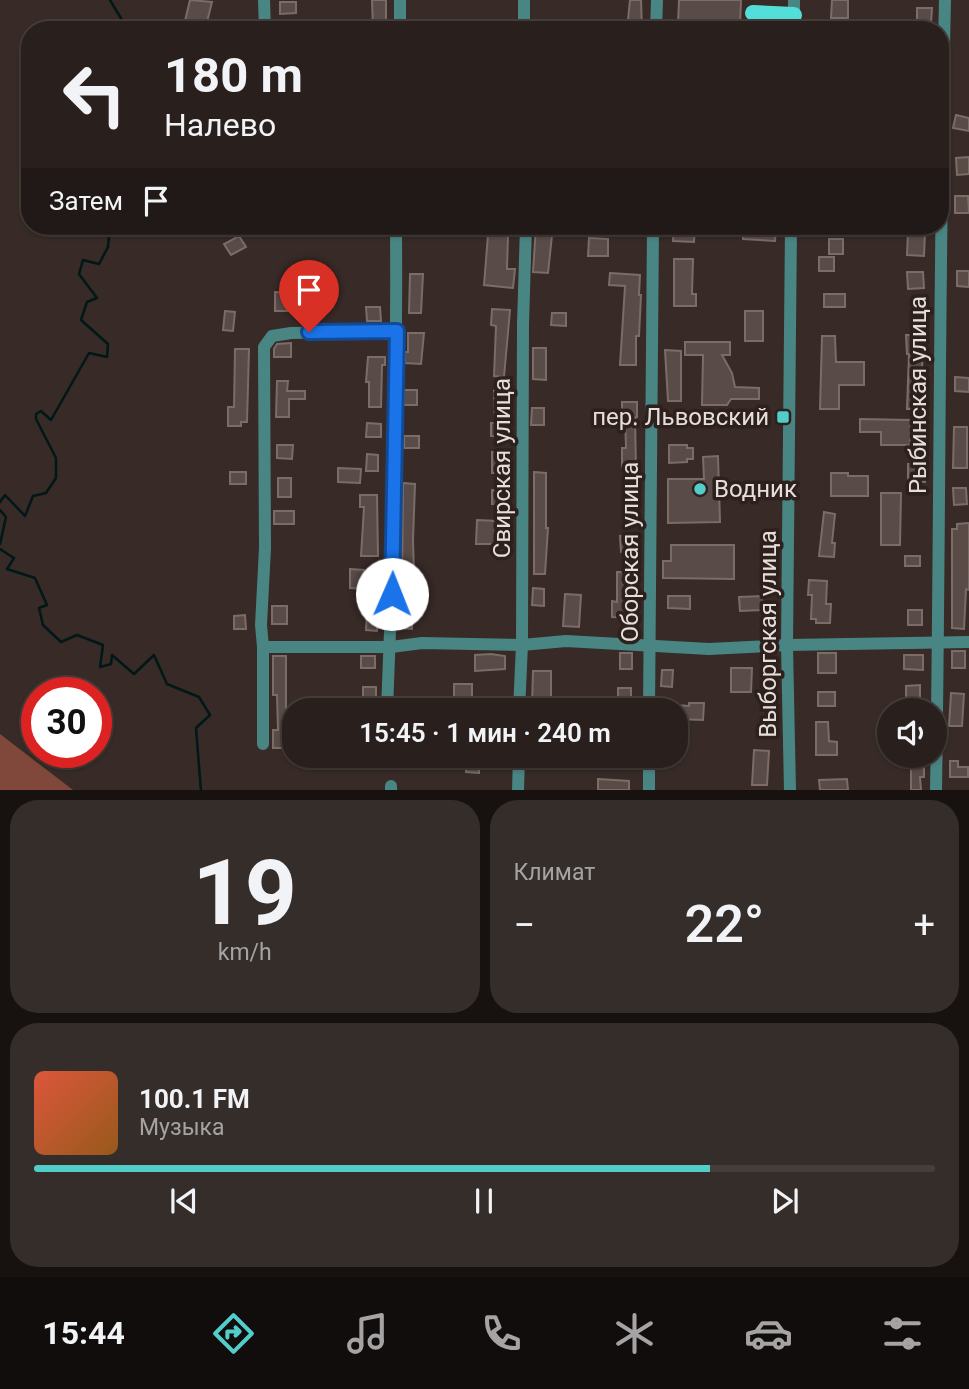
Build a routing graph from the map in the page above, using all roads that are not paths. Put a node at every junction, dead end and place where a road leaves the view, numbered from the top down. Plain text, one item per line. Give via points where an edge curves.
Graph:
1 (264, 0) edge
2 (400, 0) edge
3 (524, 0) edge
4 (657, 0) edge
5 (946, 0) edge
6 (753, 13) dead end
7 (794, 15) edge
8 (265, 21) edge
9 (400, 21) edge
10 (524, 21) edge
11 (656, 21) edge
12 (945, 21) edge
13 (396, 235) edge
14 (526, 235) edge
15 (653, 235) edge
16 (791, 235) edge
17 (940, 235) edge
18 (397, 331) junction
19 (938, 642) junction
20 (969, 642) edge
21 (522, 645) junction
22 (787, 645) junction
23 (650, 646) junction
24 (263, 647) junction
25 (391, 647) junction
26 (388, 698) edge
27 (520, 698) edge
28 (649, 698) edge
29 (263, 744) dead end
30 (519, 768) edge
31 (649, 768) edge
32 (518, 790) edge
33 (649, 790) edge
34 (790, 790) edge
35 (936, 790) edge

1 - 8 street
2 - 9 street
3 - 10 street
4 - 11 street
5 - 12 street, Рыбинская улица
6 - 7 main road
13 - 18 street
14 - 21 street, Свирская улица
15 - 23 street, Оборская улица
16 - 22 street, Выборгская улица
17 - 19 street, Рыбинская улица
18 - 24 street via 303,332 272,336 264,347
18 - 25 street
19 - 20 street
19 - 22 street
19 - 35 street, Рыбинская улица
21 - 23 street via 566,641
21 - 25 street via 422,643
21 - 27 street, Свирская улица
22 - 23 street
22 - 34 street, Выборгская улица
23 - 28 street, Оборская улица
24 - 25 street
24 - 29 street
25 - 26 street
30 - 32 street
31 - 33 street

